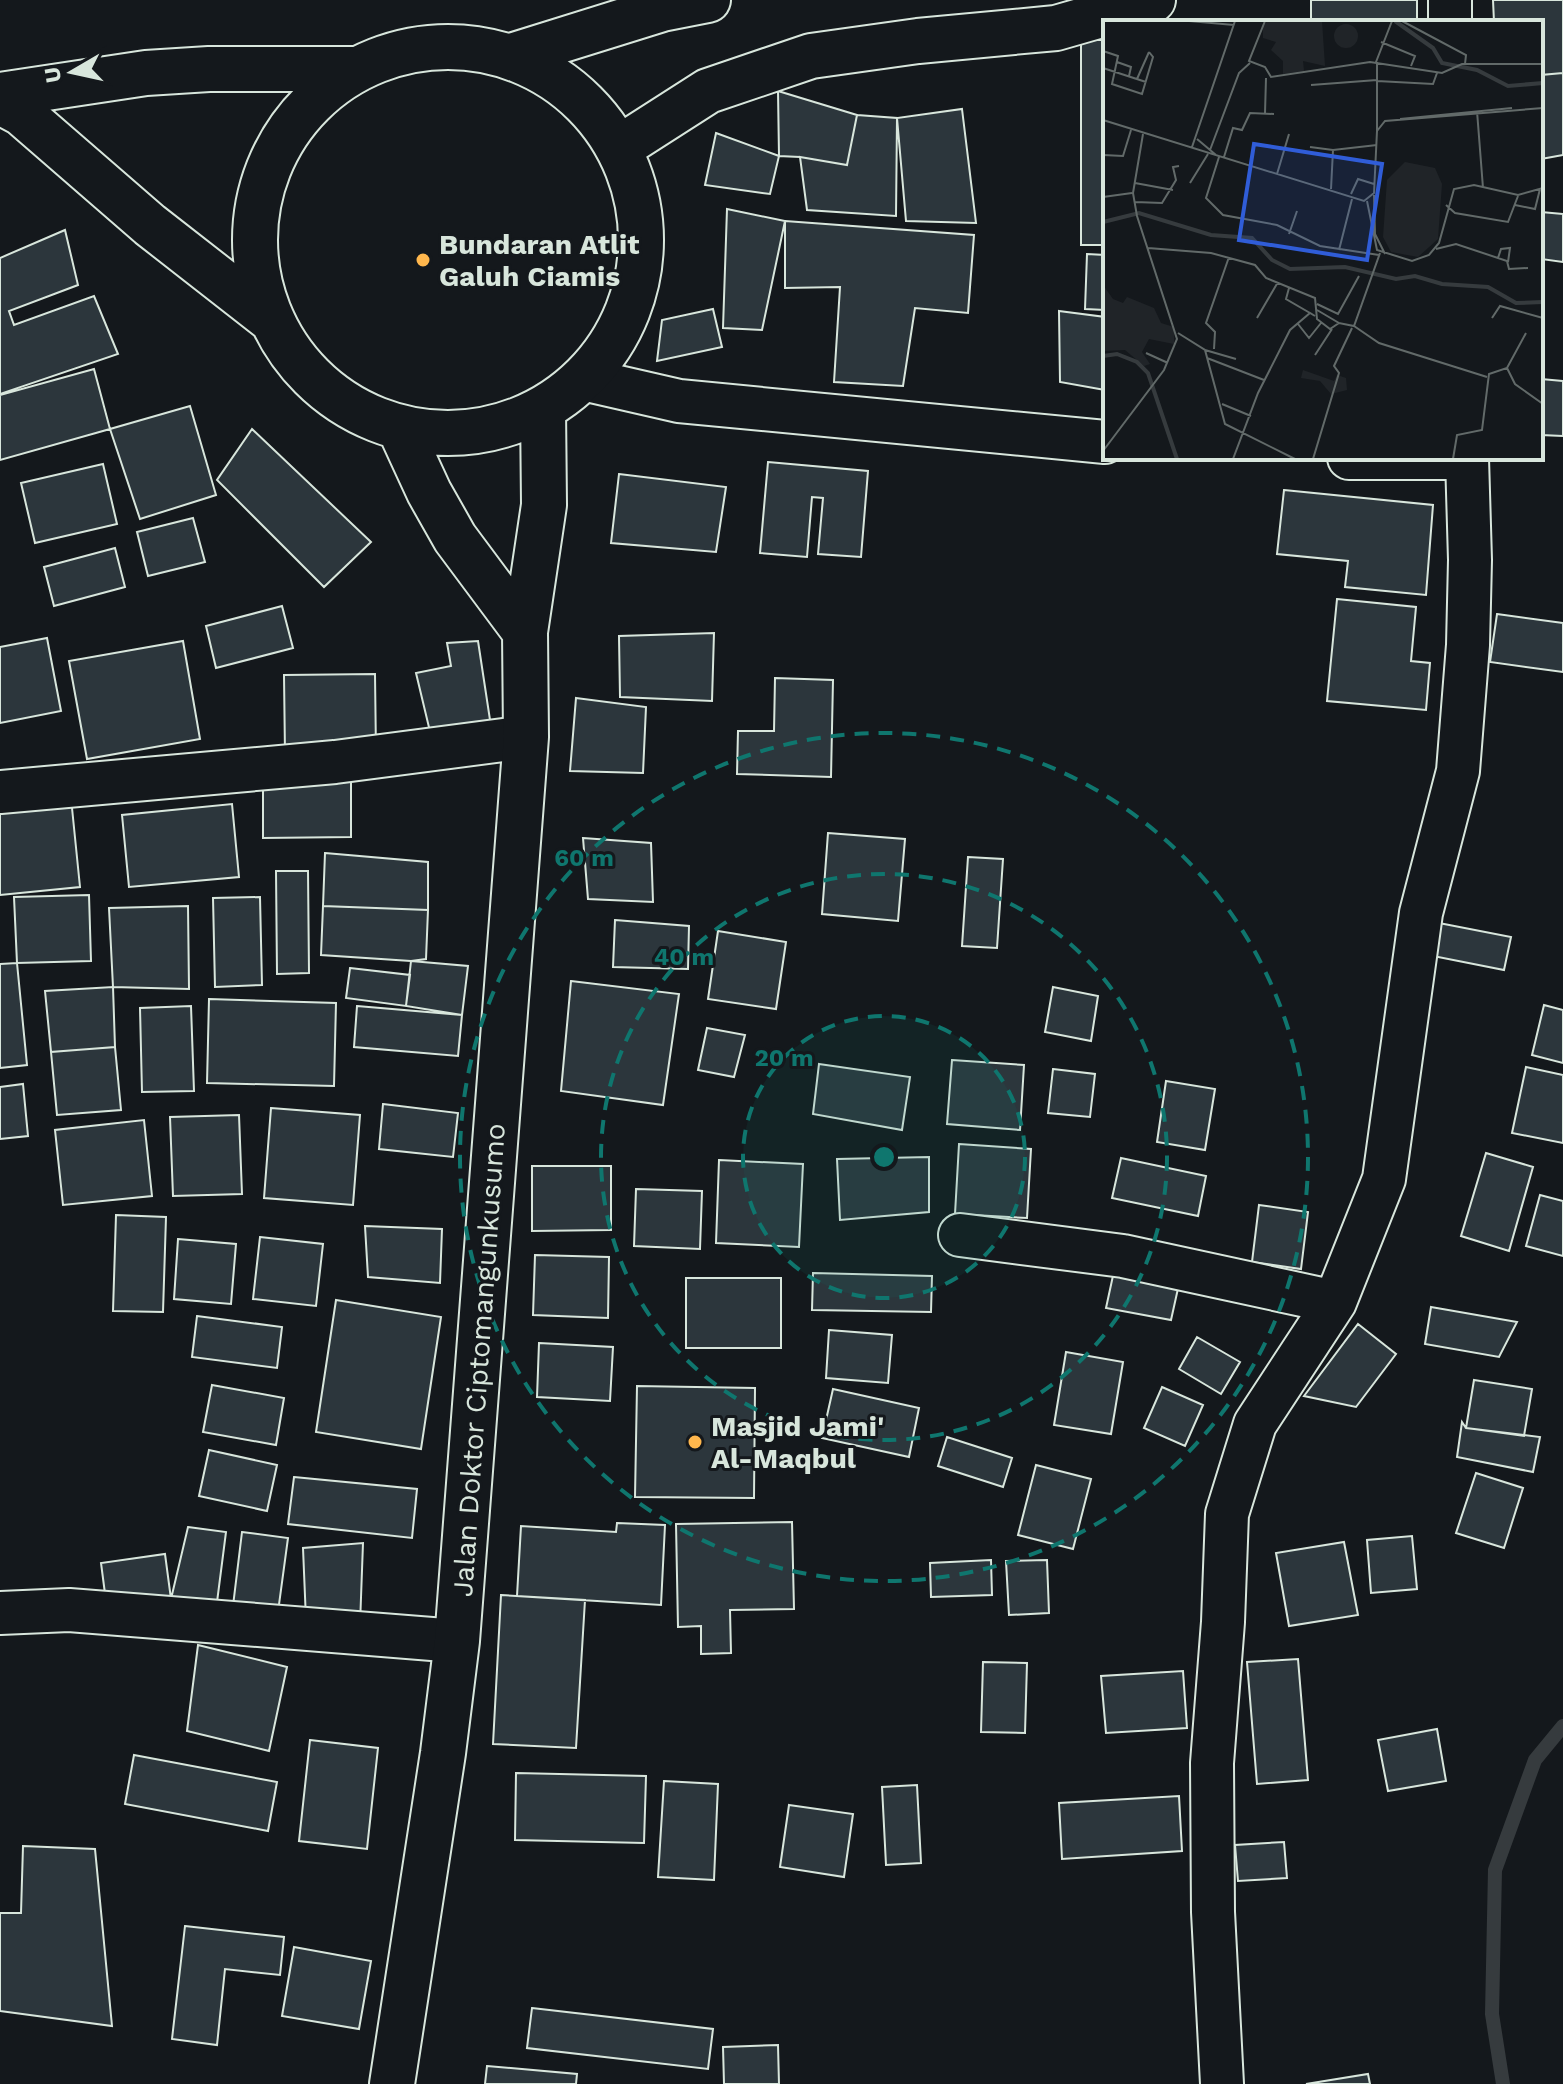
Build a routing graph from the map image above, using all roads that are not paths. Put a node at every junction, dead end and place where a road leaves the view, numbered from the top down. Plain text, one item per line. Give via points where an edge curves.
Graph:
1 (708, 0) edge
2 (1151, 0) edge
3 (511, 56) junction
4 (354, 69) junction
5 (0, 95) edge
6 (0, 102) edge
7 (619, 148) junction
8 (273, 321) junction
9 (583, 379) junction
10 (543, 408) junction
11 (399, 427) junction
12 (1103, 442) edge
13 (1465, 460) edge
14 (525, 632) junction
15 (526, 737) junction
16 (0, 792) edge
17 (960, 1235) dead end
18 (1335, 1302) junction
19 (0, 1613) edge
20 (457, 1641) junction
21 (392, 2084) edge
22 (1222, 2084) edge

1 - 3 main road
2 - 7 main road via 1056,28 811,56 708,91
3 - 4 main road via 431,46
3 - 7 main road via 554,77 590,109
4 - 5 main road via 162,72
4 - 8 main road via 293,124 260,199 255,241
6 - 8 main road via 21,113 150,225
7 - 9 main road via 636,195 641,244 634,294 614,340
8 - 11 main road via 290,351 337,398
9 - 10 main road
9 - 12 street via 679,401
10 - 11 main road via 509,424 473,432
10 - 14 main road, Jalan Doktor Ciptomangunkusumo via 544,505
11 - 14 main road via 455,538
13 - 18 street via 1470,560 1458,771 1421,913 1384,1179
14 - 15 main road, Jalan Doktor Ciptomangunkusumo
15 - 16 street via 335,762
15 - 20 main road, Jalan Doktor Ciptomangunkusumo
17 - 18 street via 1123,1256
18 - 22 street via 1255,1424 1227,1514 1212,1763
19 - 20 street via 69,1610
20 - 21 main road, Jalan Doktor Ciptomangunkusumo

